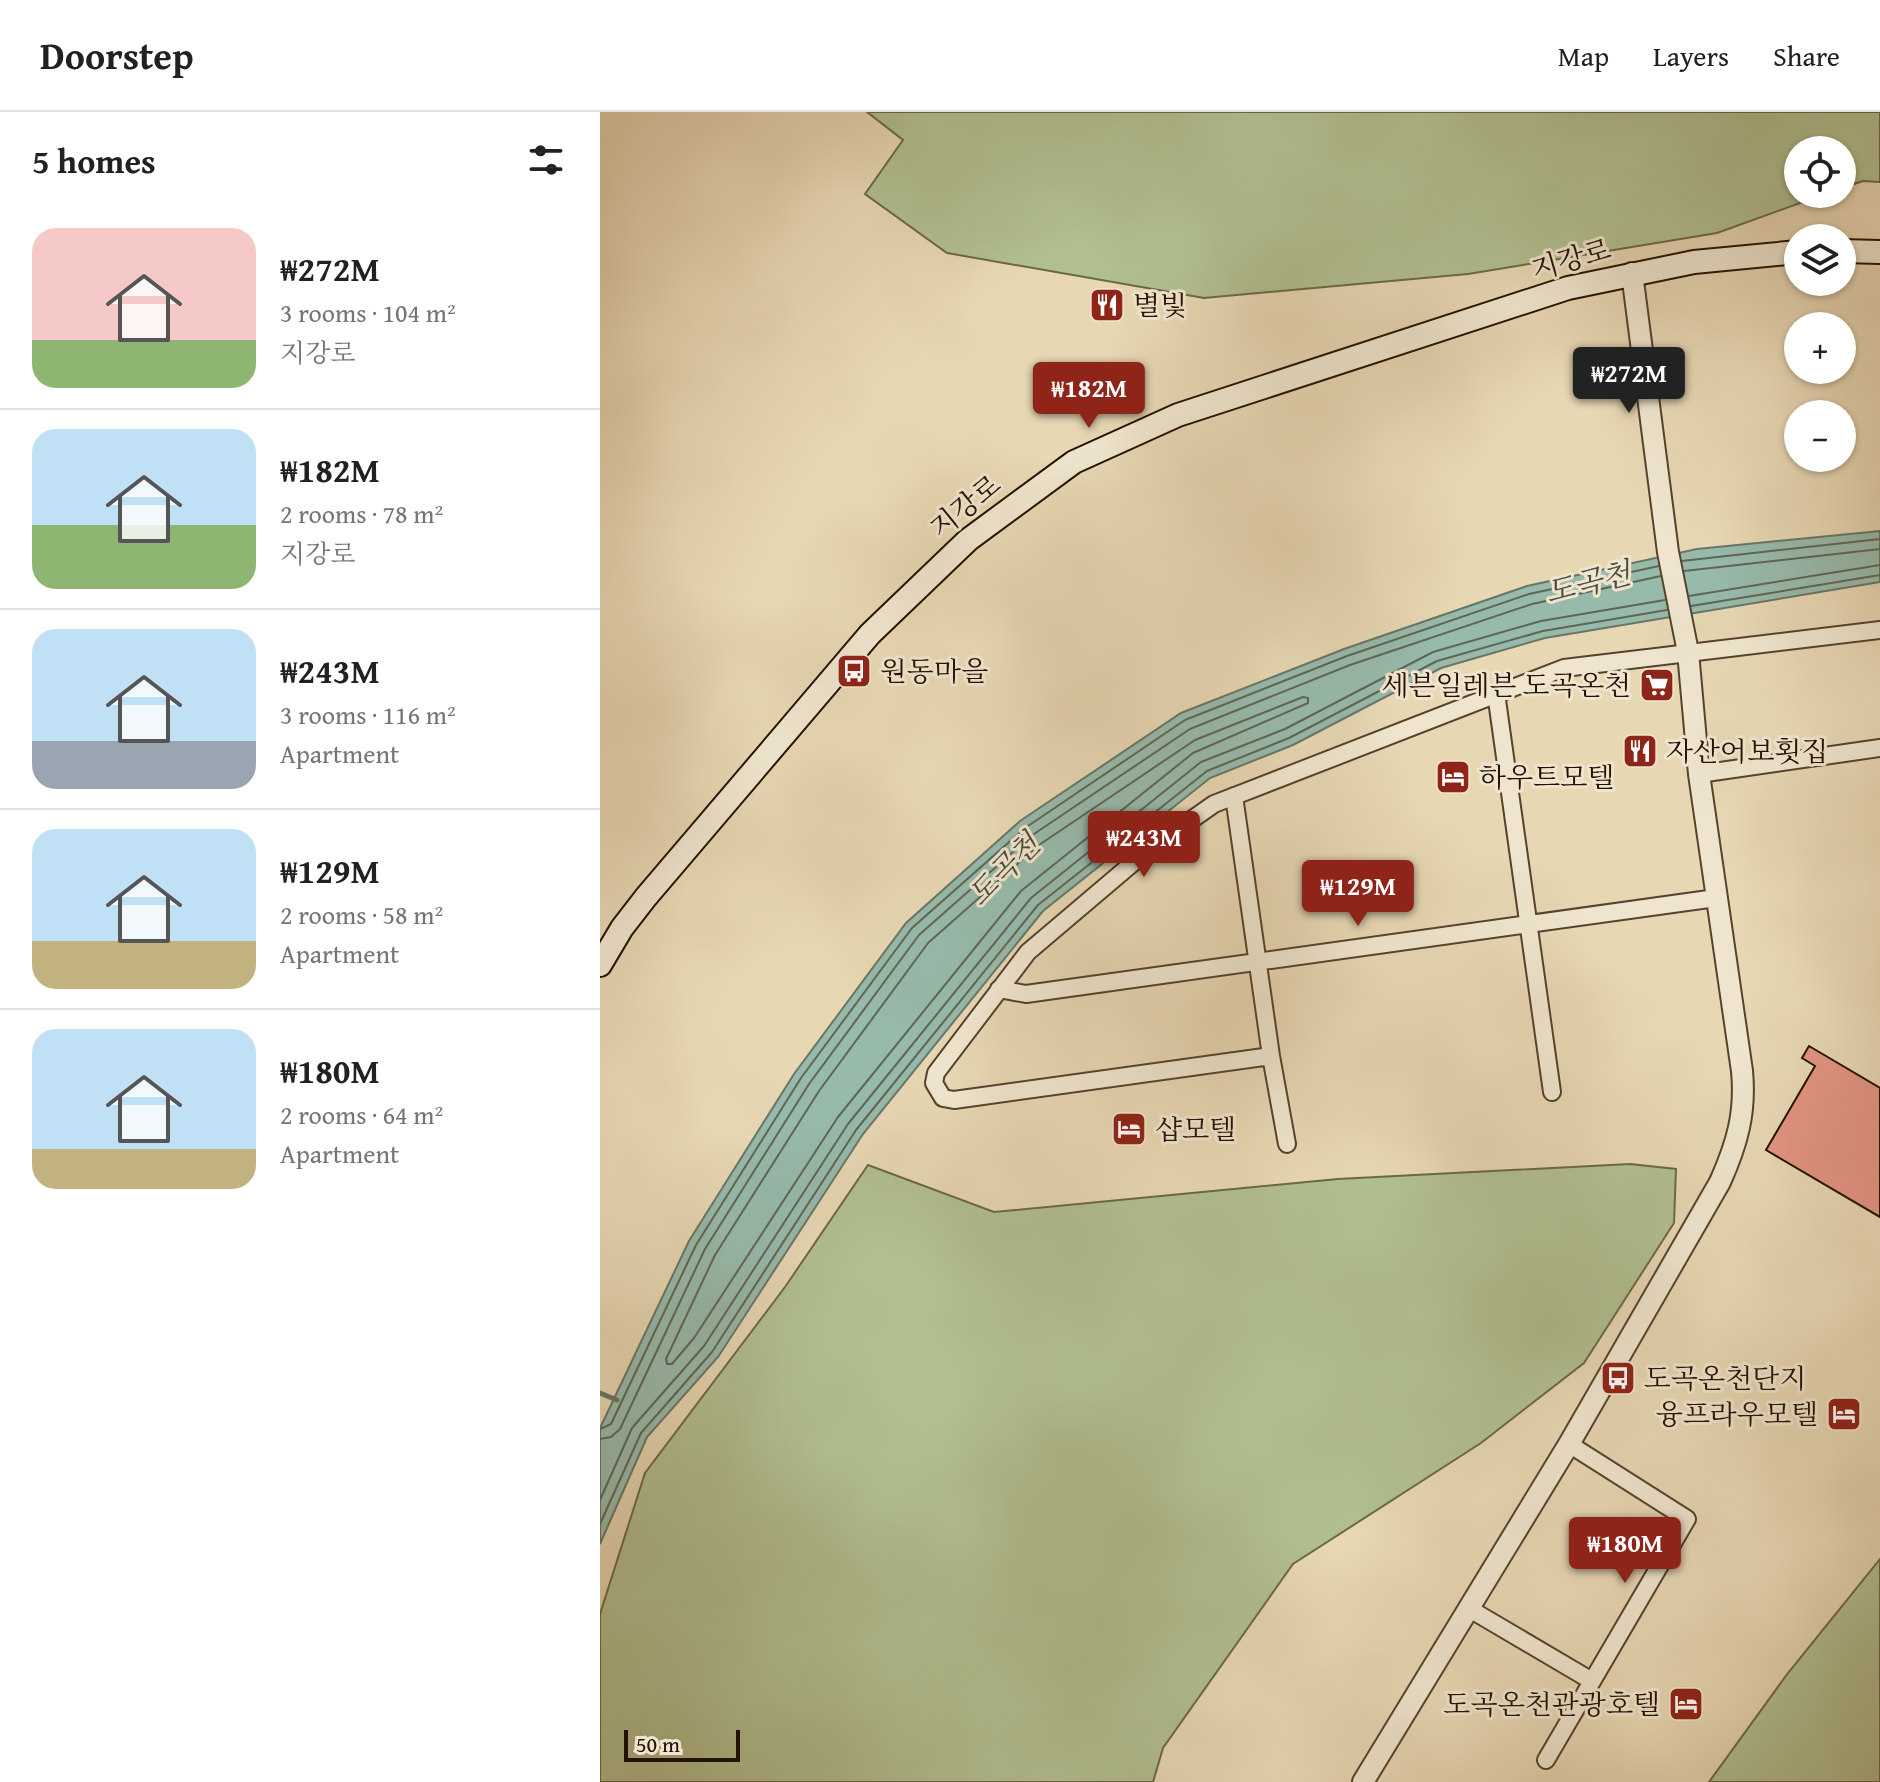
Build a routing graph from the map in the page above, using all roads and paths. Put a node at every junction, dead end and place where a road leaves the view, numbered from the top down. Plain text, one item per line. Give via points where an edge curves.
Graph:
1 (1856, 251) edge
2 (1880, 252) edge
3 (1784, 253) edge
4 (1632, 273) junction
5 (1880, 630) edge
6 (1688, 652) junction
7 (1496, 693) junction
8 (1880, 748) edge
9 (1699, 774) junction
10 (1234, 796) junction
11 (1716, 898) junction
12 (1528, 925) junction
13 (1258, 962) junction
14 (600, 965) edge
15 (999, 989) junction
16 (1271, 1056) junction
17 (1552, 1092) dead end
18 (1287, 1144) dead end
19 (1569, 1444) junction
20 (1468, 1608) junction
21 (1592, 1681) junction
22 (1546, 1760) dead end
23 (1363, 1782) edge

1 - 2 main road
3 - 4 main road, 지강로
4 - 6 street via 1668,552
4 - 14 main road, 지강로 via 1568,288 1178,415 1074,462 968,540 870,634 646,897
5 - 6 street
6 - 7 street via 1564,668
6 - 9 street
7 - 10 street
7 - 12 street
8 - 9 street
9 - 11 street
10 - 13 street
10 - 15 street via 1147,851 1028,952
11 - 12 street
11 - 19 street via 1742,1071 1744,1114 1738,1140 1720,1182
12 - 13 street
12 - 17 street
13 - 15 street via 1026,994
13 - 16 street
15 - 16 street via 936,1073 934,1083 943,1098
16 - 18 street
19 - 20 street
19 - 21 street via 1687,1519
20 - 21 street
20 - 23 street
21 - 22 street

